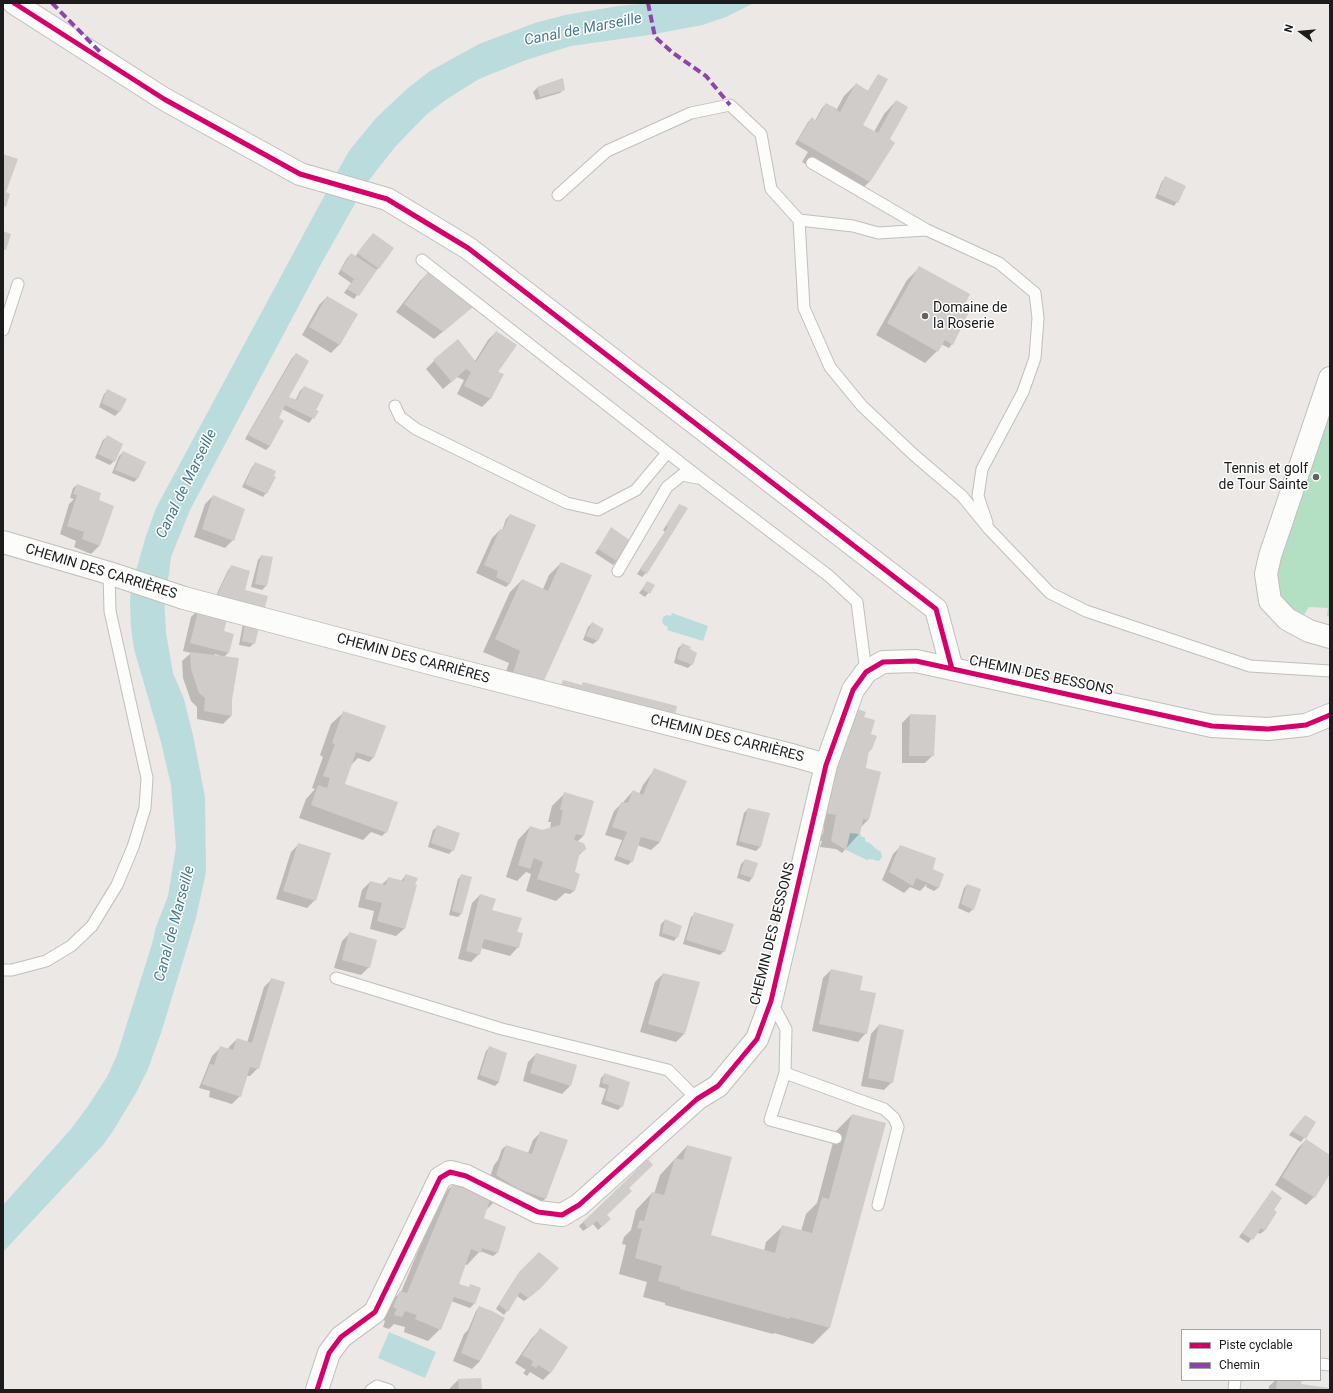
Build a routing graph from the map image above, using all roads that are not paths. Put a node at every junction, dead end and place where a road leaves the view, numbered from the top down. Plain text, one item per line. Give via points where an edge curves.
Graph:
1 (14, 3) edge
2 (812, 163) dead end
3 (558, 195) dead end
4 (799, 220) junction
5 (927, 230) junction
6 (422, 260) dead end
7 (18, 284) dead end
8 (3, 330) edge
9 (1330, 378) edge
10 (395, 406) dead end
11 (667, 453) junction
12 (700, 478) junction
13 (989, 529) junction
14 (3, 542) edge
15 (618, 571) dead end
16 (108, 573) junction
17 (1330, 637) edge
18 (952, 669) junction
19 (1330, 671) edge
20 (866, 672) junction
21 (1330, 715) edge
22 (826, 765) junction
23 (3, 970) edge
24 (336, 978) dead end
25 (771, 1000) junction
26 (785, 1073) junction
27 (697, 1099) junction
28 (836, 1138) dead end
29 (878, 1205) dead end
30 (317, 1390) edge
31 (370, 1390) edge
32 (389, 1390) edge

1 - 18 street via 164,99 300,174 387,199 468,248 936,609
2 - 5 lane
3 - 4 lane via 607,151 691,113 730,105 761,134 771,189
4 - 5 lane via 853,226 878,233
4 - 13 lane via 804,308 830,367 862,406 962,496
5 - 13 lane via 999,263 1035,293 1038,318 1034,358 1023,392 982,469 978,496
6 - 11 lane
7 - 8 lane
9 - 17 street via 1266,574 1270,601 1287,619 1309,631
10 - 11 lane via 400,417 416,429 567,503 598,510 636,490
11 - 12 lane
12 - 15 lane via 682,475 667,487
12 - 20 lane via 829,576 857,602
13 - 19 lane via 1050,593 1086,611 1250,666
14 - 16 street, CHEMIN DES CARRIÈRES
16 - 22 street, CHEMIN DES CARRIÈRES via 184,598
16 - 23 lane via 110,611 147,778 145,808 118,885 92,926 71,946 46,961
18 - 20 street, CHEMIN DES BESSONS via 916,661 883,662
18 - 21 street, CHEMIN DES BESSONS via 1212,726 1268,729 1306,725
20 - 22 street, CHEMIN DES BESSONS via 853,690
22 - 25 street, CHEMIN DES BESSONS
24 - 27 lane via 502,1029 668,1070
25 - 26 lane via 786,1029
25 - 27 street, CHEMIN DES BESSONS via 757,1038 718,1086
26 - 28 lane via 770,1120
26 - 29 lane via 884,1109 894,1118 898,1127
27 - 30 street, CHEMIN DES BESSONS via 579,1206 562,1215 538,1212 466,1176 450,1172 440,1178 375,1312 341,1337 329,1352
31 - 32 lane via 377,1386

